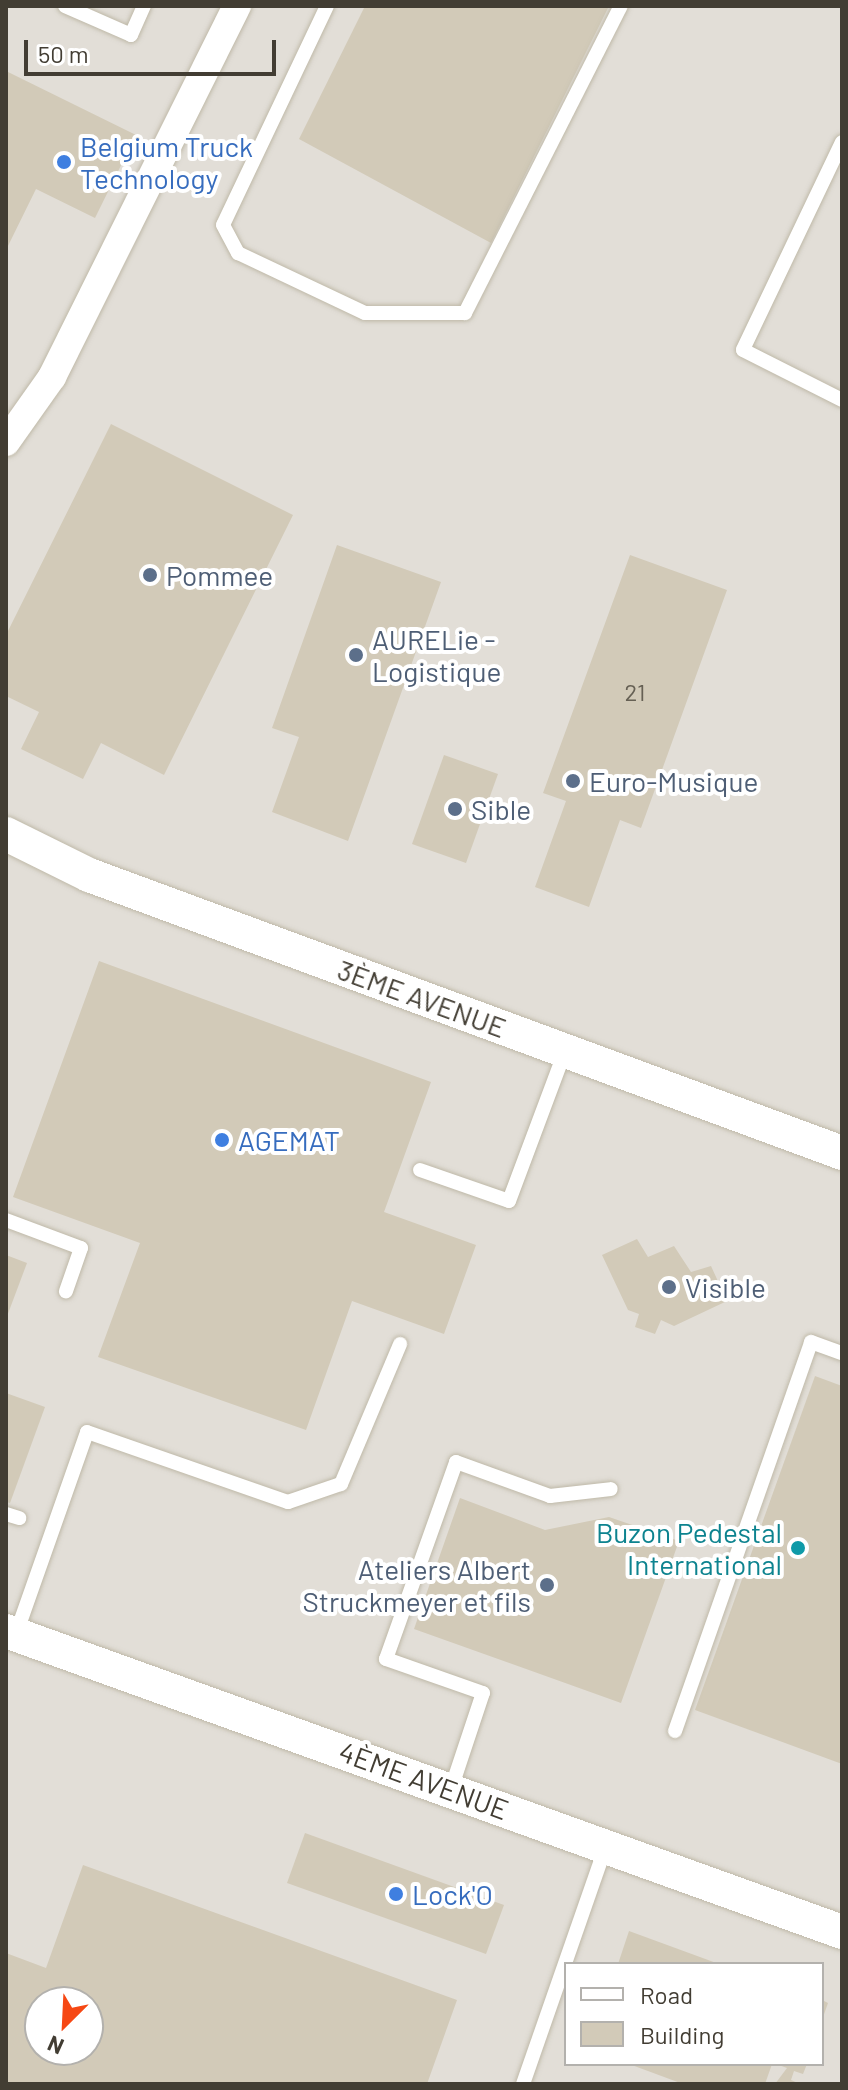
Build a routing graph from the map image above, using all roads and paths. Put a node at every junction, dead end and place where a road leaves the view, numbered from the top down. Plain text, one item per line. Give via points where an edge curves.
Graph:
1 (65, 6) edge
2 (144, 6) edge
3 (237, 6) edge
4 (327, 6) edge
5 (621, 6) edge
6 (842, 142) edge
7 (842, 400) edge
8 (6, 442) edge
9 (6, 834) edge
10 (566, 1051) junction
11 (842, 1153) edge
12 (420, 1170) dead end
13 (6, 1220) edge
14 (66, 1291) dead end
15 (400, 1344) dead end
16 (842, 1353) edge
17 (611, 1489) dead end
18 (11, 1632) edge
19 (675, 1731) dead end
20 (451, 1789) junction
21 (606, 1845) junction
22 (842, 1932) edge
23 (565, 1962) edge
24 (564, 1966) edge
25 (523, 2084) edge

1 - 2 lane via 131,35
3 - 8 street via 52,377
4 - 5 lane via 223,225 238,253 365,313 465,313
6 - 7 lane via 743,350
9 - 10 street, 3ÈME AVENUE via 89,875
10 - 11 street, 3ÈME AVENUE
10 - 12 lane via 509,1201
13 - 14 lane via 81,1248
15 - 18 lane via 341,1484 288,1502 87,1432
16 - 19 lane via 811,1342
17 - 20 lane via 550,1496 456,1462 386,1659 483,1693
18 - 20 street, 4ÈME AVENUE
20 - 21 street, 4ÈME AVENUE
21 - 22 street, 4ÈME AVENUE
21 - 23 lane
24 - 25 lane

